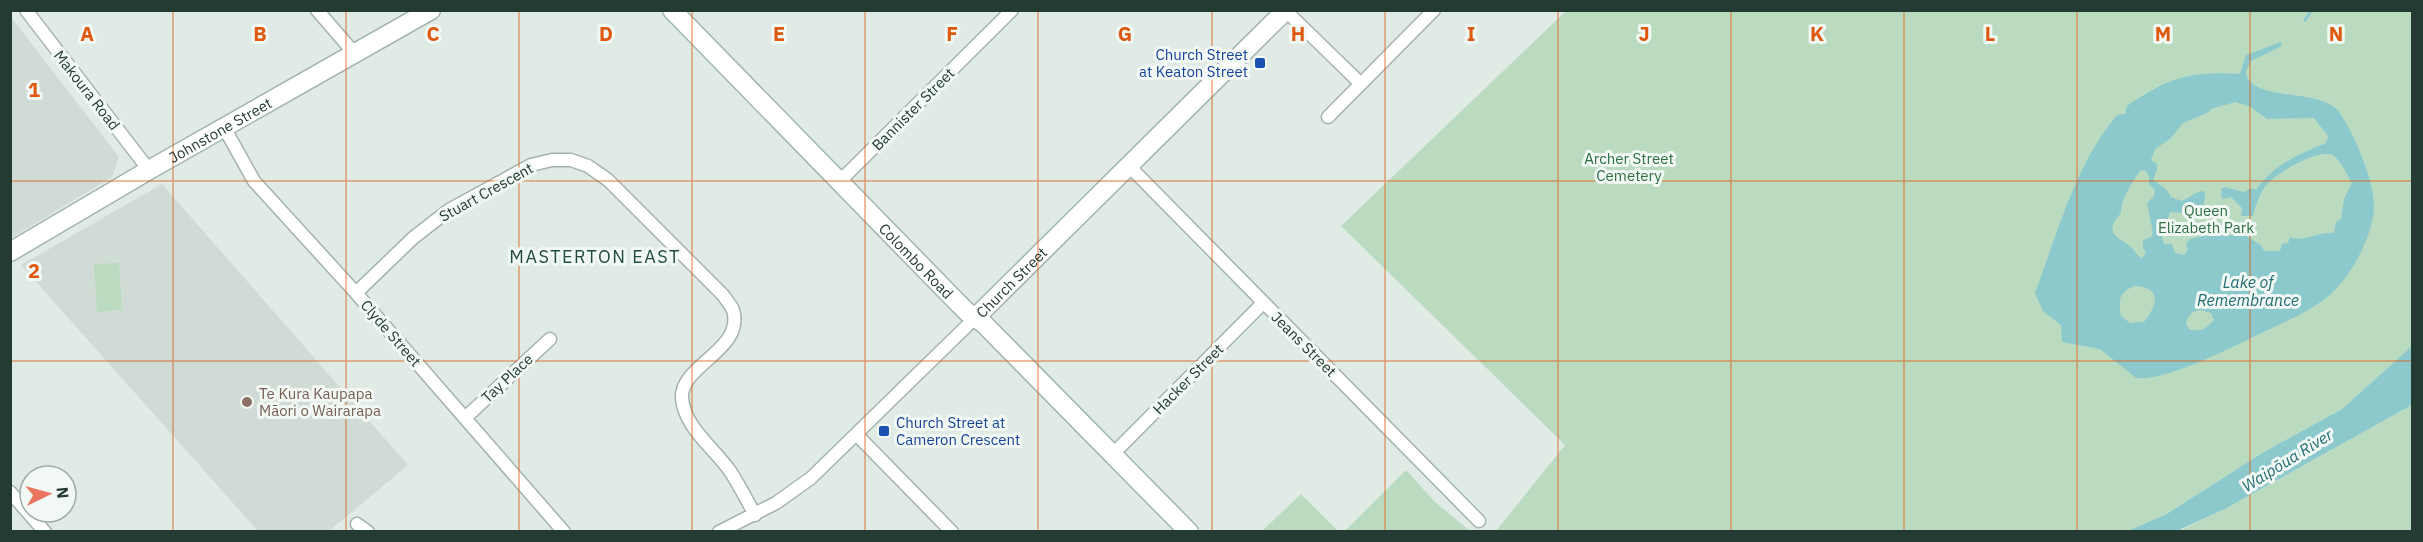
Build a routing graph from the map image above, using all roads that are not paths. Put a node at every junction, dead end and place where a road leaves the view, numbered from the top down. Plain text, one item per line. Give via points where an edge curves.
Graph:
1 (26, 10) edge
2 (317, 10) edge
3 (430, 10) edge
4 (672, 10) edge
5 (1012, 10) edge
6 (1434, 10) edge
7 (1286, 11) edge
8 (356, 54) junction
9 (1360, 84) junction
10 (1328, 117) dead end
11 (225, 129) junction
12 (1130, 166) junction
13 (149, 170) junction
14 (840, 182) junction
15 (10, 252) edge
16 (356, 293) junction
17 (1263, 303) junction
18 (975, 318) junction
19 (550, 339) dead end
20 (465, 418) junction
21 (857, 435) junction
22 (1112, 455) junction
23 (10, 492) edge
24 (755, 515) junction
25 (1479, 521) dead end
26 (357, 524) dead end
27 (45, 531) edge
28 (369, 531) edge
29 (564, 531) edge
30 (719, 531) edge
31 (952, 531) edge
32 (1189, 531) edge

1 - 13 street, Makoura Road
2 - 8 street
3 - 8 street, Johnstone Street
4 - 14 street, Colombo Road
5 - 14 street, Bannister Street
6 - 9 street
7 - 9 street
7 - 12 street, Church Street
8 - 11 street, Johnstone Street
9 - 10 street
11 - 13 street, Johnstone Street
11 - 16 street, Clyde Street via 254,181
12 - 17 street, Jeans Street
12 - 18 street, Church Street
13 - 15 street, Johnstone Street
14 - 18 street, Colombo Road
16 - 20 street, Clyde Street
16 - 24 street, Stuart Crescent via 449,210 531,165 571,160 588,166 616,188 723,295 732,310 734,325 728,340 688,381 682,395 692,424 729,470
17 - 22 street, Hacker Street
17 - 25 street, Jeans Street
18 - 21 street, Church Street
18 - 22 street, Colombo Road
19 - 20 street, Tay Place
20 - 29 street, Clyde Street
21 - 24 street, Church Street via 811,478
21 - 31 street
22 - 32 street, Colombo Road
23 - 27 street
24 - 30 street, Church Street
26 - 28 street

